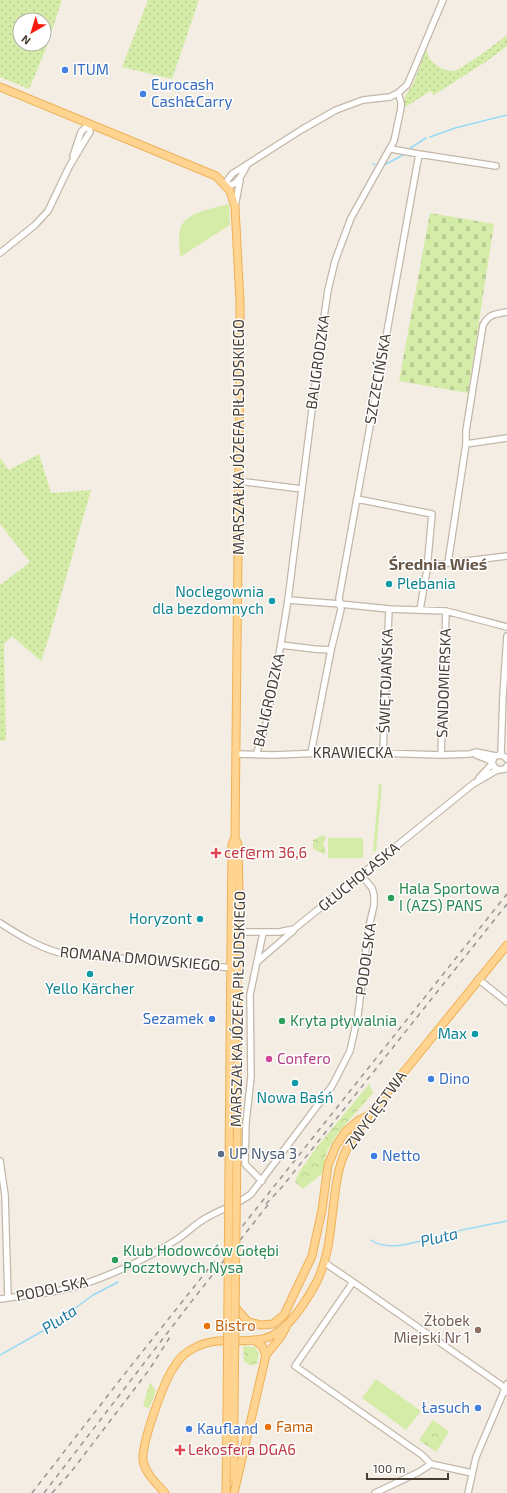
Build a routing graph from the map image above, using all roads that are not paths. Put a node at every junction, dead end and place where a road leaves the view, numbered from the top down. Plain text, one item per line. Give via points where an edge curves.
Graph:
1 (444, 0) edge
2 (0, 87) edge
3 (398, 93) junction
4 (92, 125) junction
5 (391, 149) junction
6 (419, 154) junction
7 (247, 165) junction
8 (496, 166) dead end
9 (232, 174) junction
10 (216, 176) junction
11 (240, 179) junction
12 (226, 186) junction
13 (235, 207) junction
14 (0, 253) edge
15 (507, 312) edge
16 (507, 438) edge
17 (466, 444) junction
18 (238, 481) junction
19 (302, 489) junction
20 (357, 499) junction
21 (507, 556) edge
22 (448, 563) junction
23 (426, 569) junction
24 (288, 600) junction
25 (340, 604) junction
26 (389, 609) junction
27 (420, 610) junction
28 (446, 611) junction
29 (507, 626) edge
30 (507, 636) edge
31 (281, 645) junction
32 (331, 650) junction
33 (383, 752) junction
34 (311, 753) junction
35 (236, 754) junction
36 (256, 754) junction
37 (441, 754) junction
38 (470, 754) junction
39 (503, 756) edge
40 (492, 763) junction
41 (506, 768) edge
42 (497, 770) junction
43 (473, 784) junction
44 (361, 875) junction
45 (0, 923) edge
46 (294, 930) junction
47 (235, 932) junction
48 (263, 933) junction
49 (507, 945) edge
50 (257, 962) junction
51 (235, 968) junction
52 (478, 979) junction
53 (507, 1002) edge
54 (234, 1050) junction
55 (369, 1115) junction
56 (0, 1161) edge
57 (262, 1181) junction
58 (325, 1263) junction
59 (353, 1282) junction
60 (8, 1298) junction
61 (0, 1299) edge
62 (235, 1307) junction
63 (287, 1325) junction
64 (254, 1340) junction
65 (266, 1355) junction
66 (506, 1389) edge
67 (231, 1414) junction
68 (431, 1464) junction
69 (472, 1473) junction
70 (165, 1493) edge
71 (226, 1493) edge
72 (234, 1493) edge
73 (375, 1493) edge
74 (468, 1493) edge

1 - 3 street via 409,80
2 - 4 main road, MARSZAŁKA JÓZEFA PIŁSUDSKIEGO
3 - 5 street, BALIGRODZKA via 401,108
3 - 7 street via 390,97 363,100 336,110
4 - 10 main road, MARSZAŁKA JÓZEFA PIŁSUDSKIEGO
4 - 14 street via 81,132 69,167 48,210 35,225
5 - 6 street
5 - 19 street, BALIGRODZKA via 351,218 335,261 321,338
6 - 8 street
6 - 20 street, SZCZECIŃSKA
7 - 9 street
7 - 11 street
9 - 10 street
9 - 12 street
10 - 12 main road, MARSZAŁKA JÓZEFA PIŁSUDSKIEGO
11 - 12 street via 231,186
11 - 13 street
12 - 13 main road, MARSZAŁKA JÓZEFA PIŁSUDSKIEGO via 232,194
13 - 18 main road, MARSZAŁKA JÓZEFA PIŁSUDSKIEGO via 240,302
15 - 17 street via 486,318 483,325
16 - 17 street
17 - 22 street
18 - 19 street
18 - 35 main road, MARSZAŁKA JÓZEFA PIŁSUDSKIEGO
19 - 24 street, BALIGRODZKA
20 - 23 street via 432,514
20 - 25 street, SZCZECIŃSKA
21 - 22 street
22 - 23 street via 433,565
23 - 27 street
24 - 25 street
24 - 31 street, BALIGRODZKA
25 - 26 street
25 - 32 street, SZCZECIŃSKA
26 - 27 street
26 - 33 street, ŚWIĘTOJAŃSKA
27 - 28 street
28 - 29 street
28 - 37 street, SANDOMIERSKA
30 - 39 street via 503,695
31 - 32 street, BALIGRODZKA
31 - 36 street, BALIGRODZKA via 266,724
32 - 34 street, SZCZECIŃSKA
33 - 34 street, KRAWIECKA
33 - 37 street, KRAWIECKA
34 - 36 street, KRAWIECKA
35 - 36 street, KRAWIECKA
35 - 47 main road, MARSZAŁKA JÓZEFA PIŁSUDSKIEGO via 235,838 232,844
37 - 38 street, KRAWIECKA
38 - 39 street, KRAWIECKA via 476,752
38 - 40 street, KRAWIECKA via 483,757
39 - 40 street, GŁUCHOŁASKA via 493,759
40 - 42 street
40 - 43 street, GŁUCHOŁASKA
41 - 42 street
42 - 43 street, GŁUCHOŁASKA
43 - 44 street, GŁUCHOŁASKA
44 - 46 street, GŁUCHOŁASKA
44 - 57 street, PODOLSKA via 372,888 374,905 368,931 358,1015 350,1051 332,1086
45 - 51 street, ROMANA DMOWSKIEGO via 36,945 60,953
46 - 48 street
46 - 50 street, MARSZAŁKA JÓZEFA PIŁSUDSKIEGO
47 - 48 street
47 - 51 main road, MARSZAŁKA JÓZEFA PIŁSUDSKIEGO
48 - 50 street, MARSZAŁKA JÓZEFA PIŁSUDSKIEGO
49 - 52 main road, ZWYCIĘSTWA
50 - 57 street, MARSZAŁKA JÓZEFA PIŁSUDSKIEGO via 250,995 251,1071 245,1164
51 - 54 main road, MARSZAŁKA JÓZEFA PIŁSUDSKIEGO
52 - 53 street
52 - 55 main road, ZWYCIĘSTWA
54 - 62 main road, MARSZAŁKA JÓZEFA PIŁSUDSKIEGO, bridge
54 - 67 main road, MARSZAŁKA JÓZEFA PIŁSUDSKIEGO, bridge
55 - 58 main road, ZWYCIĘSTWA via 345,1150 339,1169
55 - 62 main road via 346,1132 336,1146 328,1165 318,1236 312,1256 284,1315 273,1324 264,1326 245,1319
56 - 60 street via 4,1190
57 - 60 street, PODOLSKA via 241,1202 205,1218 176,1240 120,1269 63,1290
58 - 59 street
58 - 63 main road, ZWYCIĘSTWA via 315,1285
59 - 66 street
59 - 68 street via 295,1366 422,1455
60 - 61 street, PODOLSKA
62 - 67 main road, MARSZAŁKA JÓZEFA PIŁSUDSKIEGO, bridge
63 - 64 main road, ZWYCIĘSTWA via 274,1335
63 - 65 main road
64 - 65 main road via 262,1346
64 - 70 main road, ZWYCIĘSTWA via 203,1343 185,1354 174,1366 164,1386 145,1440 143,1456 148,1473
65 - 72 main road
66 - 69 street via 476,1457
67 - 71 main road, MARSZAŁKA JÓZEFA PIŁSUDSKIEGO
67 - 72 main road, MARSZAŁKA JÓZEFA PIŁSUDSKIEGO
68 - 69 street
68 - 73 street
69 - 74 street

